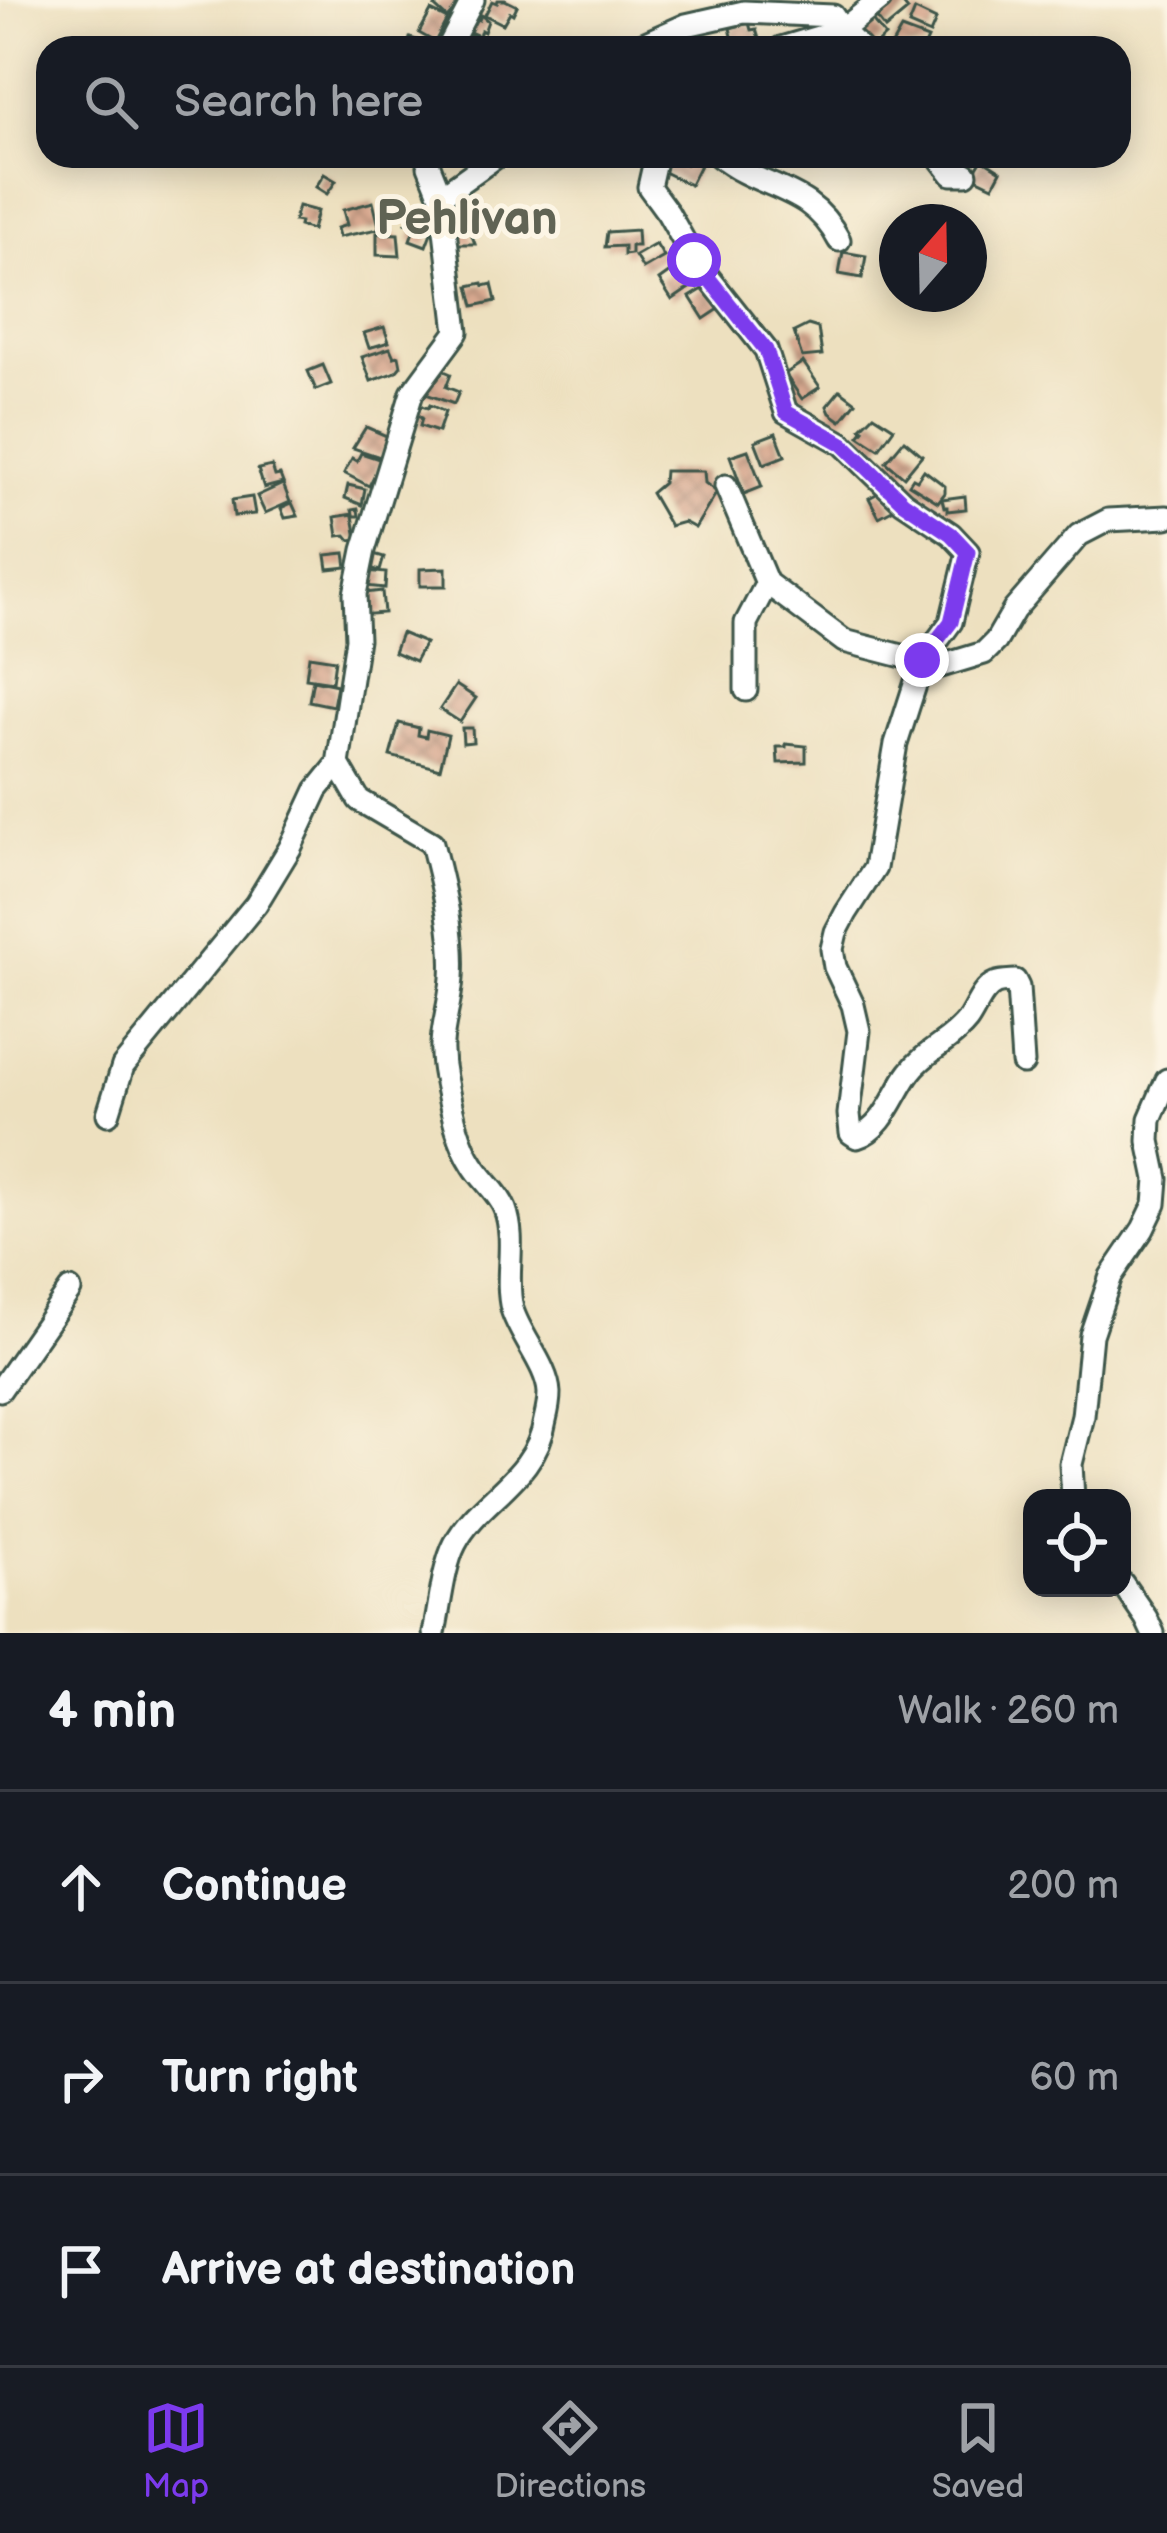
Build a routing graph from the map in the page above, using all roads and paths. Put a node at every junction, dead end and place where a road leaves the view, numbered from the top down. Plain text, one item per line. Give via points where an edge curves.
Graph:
1 (473, 0) edge
2 (880, 0) edge
3 (842, 30) junction
4 (454, 36) edge
5 (662, 36) edge
6 (822, 36) edge
7 (848, 36) edge
8 (430, 168) edge
9 (480, 168) edge
10 (653, 168) edge
11 (737, 168) edge
12 (947, 168) edge
13 (965, 174) dead end
14 (441, 196) junction
15 (839, 240) dead end
16 (726, 486) dead end
17 (1167, 518) edge
18 (767, 583) junction
19 (922, 660) junction
20 (746, 689) dead end
21 (338, 764) junction
22 (1023, 1063) dead end
23 (1167, 1080) edge
24 (108, 1114) dead end
25 (70, 1290) dead end
26 (0, 1390) edge
27 (1072, 1489) edge
28 (1131, 1596) edge
29 (434, 1633) edge
30 (1153, 1633) edge

1 - 4 street
2 - 3 street
3 - 5 street via 833,16 743,12
3 - 6 street
3 - 7 street
8 - 14 street
9 - 14 street
10 - 19 street via 649,187 694,260 766,350 786,412 843,444 968,552 951,622
11 - 15 street via 809,202
12 - 13 street
14 - 21 street via 458,332 412,393 364,550
16 - 18 street
17 - 19 street via 1123,517 1079,535 984,653 941,666
18 - 19 street via 844,640
18 - 20 street via 746,623
19 - 22 street via 896,744 875,868 832,949 860,1031 851,1133 865,1136 911,1070 951,1039 996,982 1018,987
21 - 24 street via 256,904 123,1066
21 - 29 street via 359,800 432,843 452,960 442,1028 446,1078 464,1149 504,1207 511,1305 549,1393 526,1465 452,1547
23 - 27 street via 1150,1119 1155,1204 1111,1276 1091,1335
25 - 26 street
28 - 30 street

